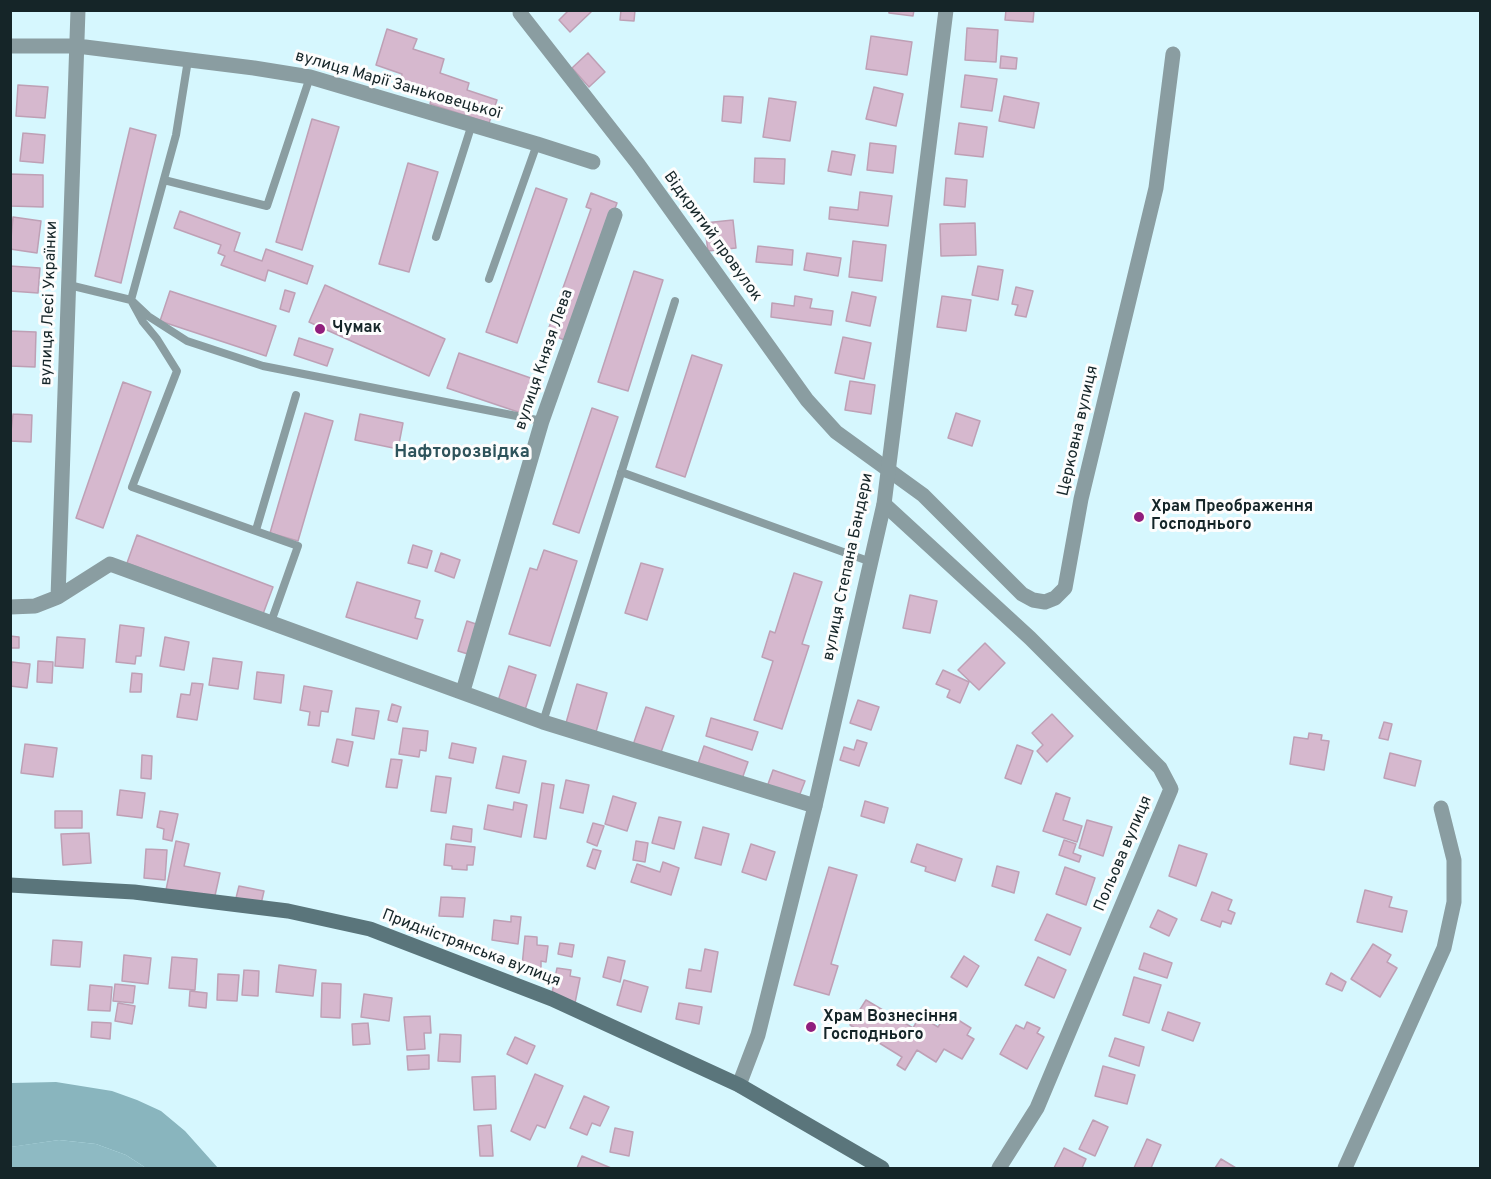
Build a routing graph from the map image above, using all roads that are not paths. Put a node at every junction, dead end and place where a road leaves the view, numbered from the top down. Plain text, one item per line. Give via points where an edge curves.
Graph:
1 (78, 10) edge
2 (946, 10) edge
3 (520, 13) dead end
4 (10, 46) edge
5 (77, 46) junction
6 (1173, 54) dead end
7 (188, 60) junction
8 (310, 77) junction
9 (472, 124) junction
10 (537, 144) junction
11 (593, 162) dead end
12 (164, 180) junction
13 (615, 215) dead end
14 (436, 237) dead end
15 (489, 279) dead end
16 (69, 285) junction
17 (131, 300) junction
18 (675, 302) dead end
19 (296, 396) dead end
20 (542, 421) junction
21 (887, 470) junction
22 (621, 472) junction
23 (884, 504) junction
24 (256, 530) junction
25 (871, 562) junction
26 (58, 597) junction
27 (10, 607) edge
28 (271, 622) junction
29 (463, 691) junction
30 (543, 722) junction
31 (815, 806) junction
32 (1440, 808) dead end
33 (10, 885) edge
34 (739, 1085) junction
35 (882, 1168) edge
36 (999, 1168) edge
37 (1345, 1168) edge

1 - 5 street, вулиця Лесі Українки
2 - 21 street, вулиця Степана Бандери
3 - 21 street, Відкритий провулок via 638,164 807,400 836,432
4 - 5 street, вулиця Марії Заньковецької
5 - 7 street, вулиця Марії Заньковецької
5 - 16 street, вулиця Лесі Українки
6 - 21 street, Церковна вулиця via 1156,188 1081,499 1065,588 1045,602 1022,594 923,495
7 - 8 street, вулиця Марії Заньковецької
7 - 12 lane
8 - 9 street, вулиця Марії Заньковецької
8 - 12 lane via 267,206
9 - 10 street, вулиця Марії Заньковецької
9 - 14 lane
10 - 11 street, вулиця Марії Заньковецької
10 - 15 lane
12 - 17 lane
13 - 20 street, вулиця Князя Лева
16 - 17 lane
16 - 26 street, вулиця Лесі Українки
17 - 20 lane via 187,341 263,366
17 - 24 lane via 177,371 132,487
18 - 22 lane
19 - 24 lane
20 - 29 street, вулиця Князя Лева
21 - 23 street, вулиця Степана Бандери
22 - 25 lane
22 - 30 lane
23 - 25 street, вулиця Степана Бандери
23 - 36 street, Польова вулиця via 1038,646 1160,768 1171,789 1037,1108
24 - 28 lane via 298,546
25 - 31 street, вулиця Степана Бандери
26 - 27 street via 35,606
26 - 28 street via 110,564
28 - 29 street
29 - 30 street
30 - 31 street
31 - 34 street, вулиця Степана Бандери via 758,1035
32 - 37 street via 1454,860 1454,902 1444,948
33 - 34 main road, Придністрянська вулиця via 134,892 288,911 370,928 552,999
34 - 35 main road, Придністрянська вулиця

